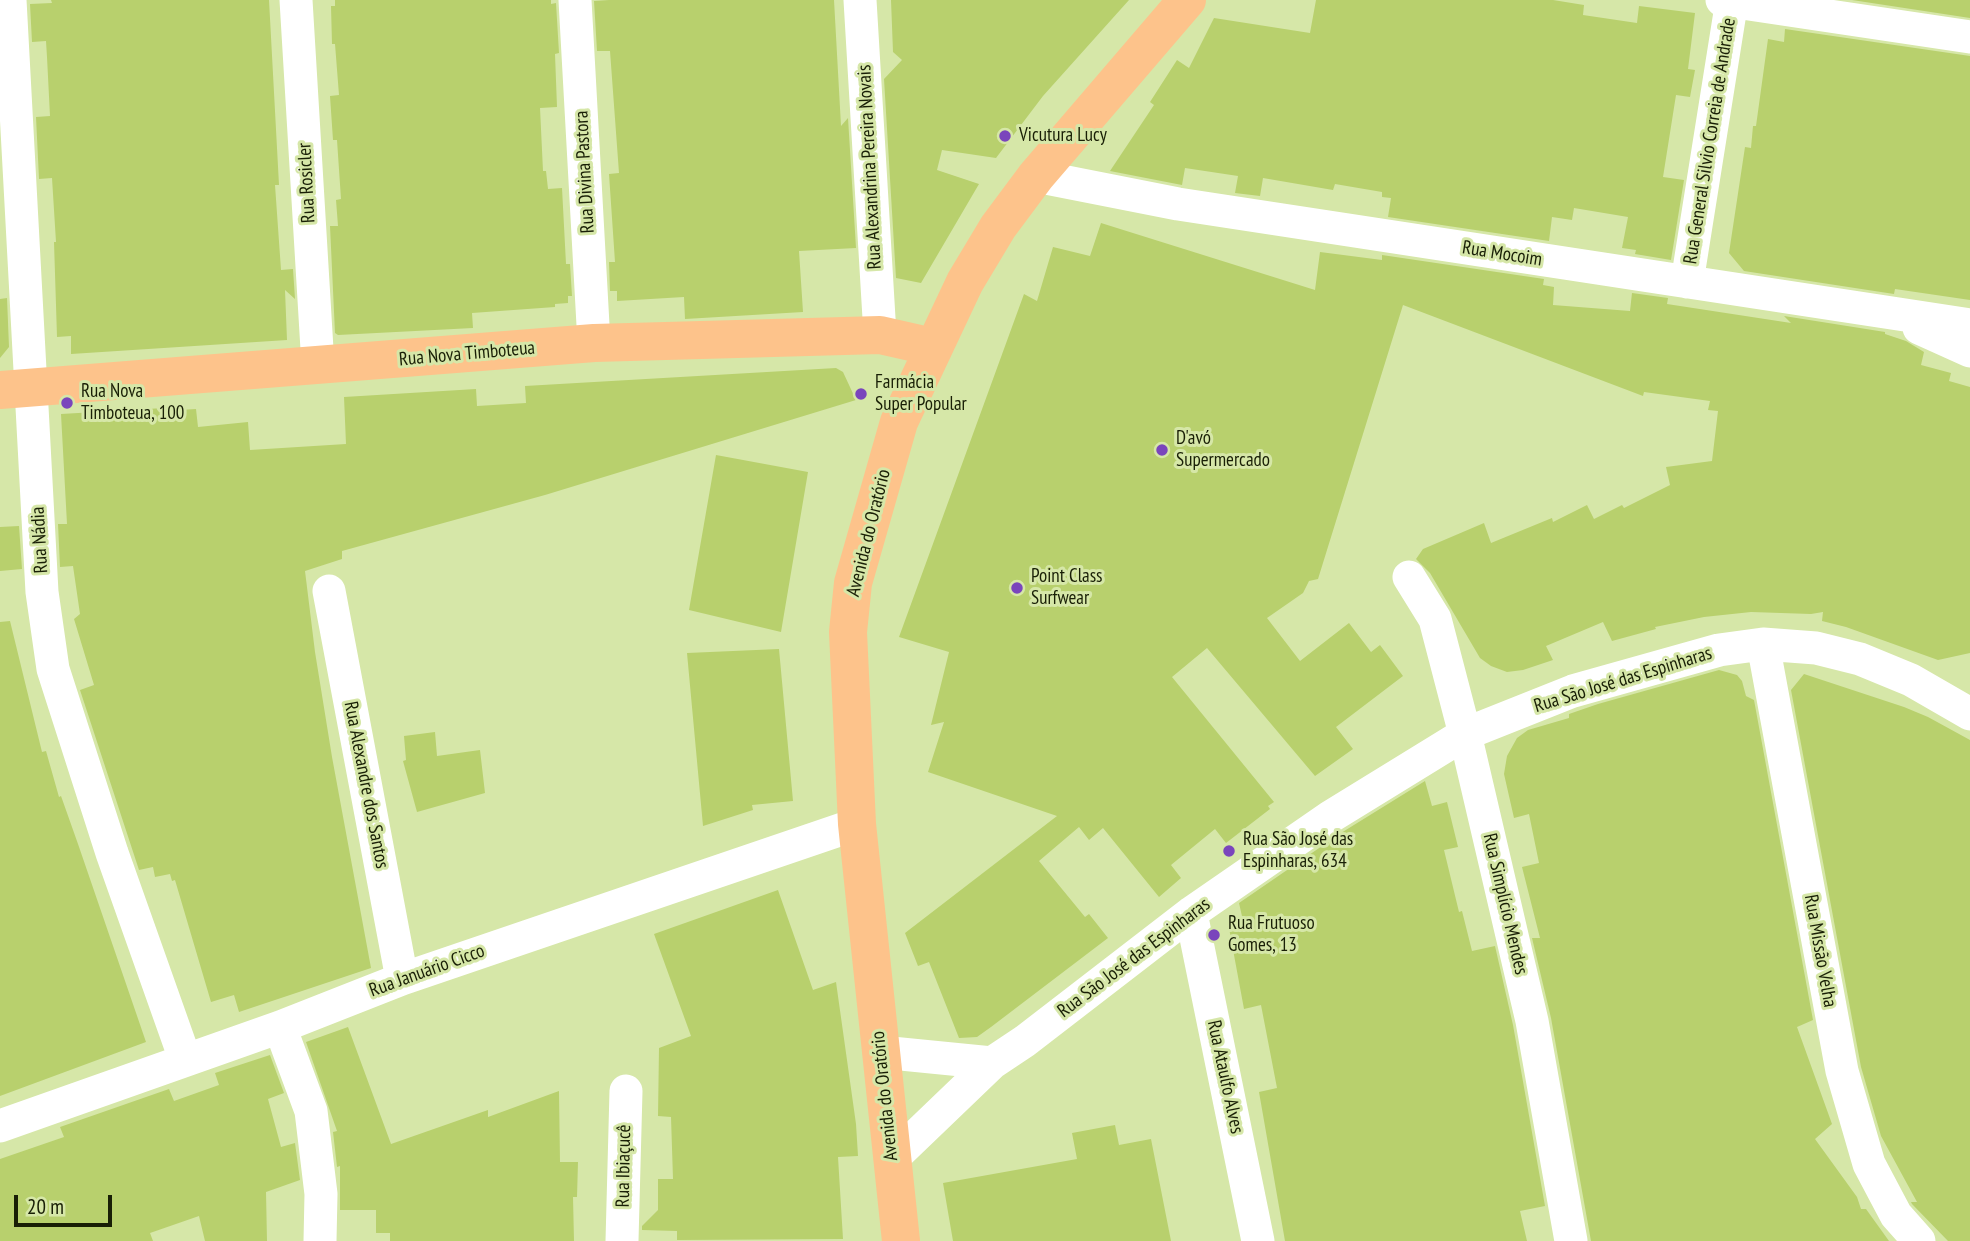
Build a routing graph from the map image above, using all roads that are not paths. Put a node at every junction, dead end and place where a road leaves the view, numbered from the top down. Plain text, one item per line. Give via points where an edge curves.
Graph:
1 (10, 0) edge
2 (296, 0) edge
3 (575, 0) edge
4 (860, 0) edge
5 (1186, 0) edge
6 (1728, 1) edge
7 (1970, 37) edge
8 (1036, 176) junction
9 (1687, 282) junction
10 (1882, 312) junction
11 (1970, 325) edge
12 (880, 335) junction
13 (594, 343) junction
14 (933, 347) junction
15 (1970, 351) edge
16 (318, 366) junction
17 (16, 389) edge
18 (1409, 577) dead end
19 (330, 591) dead end
20 (1763, 644) junction
21 (1970, 714) edge
22 (1465, 734) junction
23 (857, 824) junction
24 (1191, 914) junction
25 (402, 979) junction
26 (280, 1027) junction
27 (881, 1052) junction
28 (185, 1059) junction
29 (992, 1063) junction
30 (626, 1091) dead end
31 (0, 1126) edge
32 (892, 1159) junction
33 (1912, 1238) edge
34 (320, 1241) edge
35 (622, 1241) edge
36 (901, 1241) edge
37 (1258, 1241) edge
38 (1571, 1241) edge

1 - 17 street, Rua Nádia
2 - 16 street, Rua Rosicler
3 - 13 street, Rua Divina Pastora
4 - 12 street, Rua Alexandrina Pereira Novais
5 - 8 main road, Avenida do Oratório
6 - 7 street
6 - 9 street, Rua General Silvio Correia de Andrade
8 - 9 street, Rua Mocoim via 1192,206
8 - 14 main road, Avenida do Oratório via 978,260
9 - 10 street, Rua Mocoim
10 - 11 street, Rua Mocoim
10 - 15 street
12 - 13 main road, Rua Nova Timboteua
12 - 14 main road, Rua Nova Timboteua
13 - 16 main road, Rua Nova Timboteua
14 - 23 main road, Avenida do Oratório via 899,422 853,583 848,632
16 - 17 main road, Rua Nova Timboteua
17 - 28 street, Rua Nádia via 53,669
18 - 22 street, Rua Simplício Mendes via 1435,619
19 - 25 street, Rua Alexandre dos Santos
20 - 21 street, Rua São José das Espinharas via 1816,648 1860,659 1911,680
20 - 22 street, Rua São José das Espinharas via 1718,650 1587,687
20 - 33 street, Rua Missão Velha via 1842,1071 1869,1164
22 - 24 street, Rua São José das Espinharas via 1330,817
22 - 38 street, Rua Simplício Mendes via 1532,1021
23 - 25 street, Rua Januário Cicco
23 - 27 main road, Avenida do Oratório
24 - 29 street, Rua São José das Espinharas
24 - 37 street, Rua Ataulfo Alves
25 - 26 street, Rua Januário Cicco
26 - 28 street, Rua Januário Cicco
26 - 34 street via 311,1111 321,1194
27 - 29 street
27 - 32 main road, Avenida do Oratório
28 - 31 street, Rua Januário Cicco
29 - 32 street, Rua São José das Espinharas
30 - 35 street, Rua Ibiaçucê
32 - 36 main road, Avenida do Oratório

